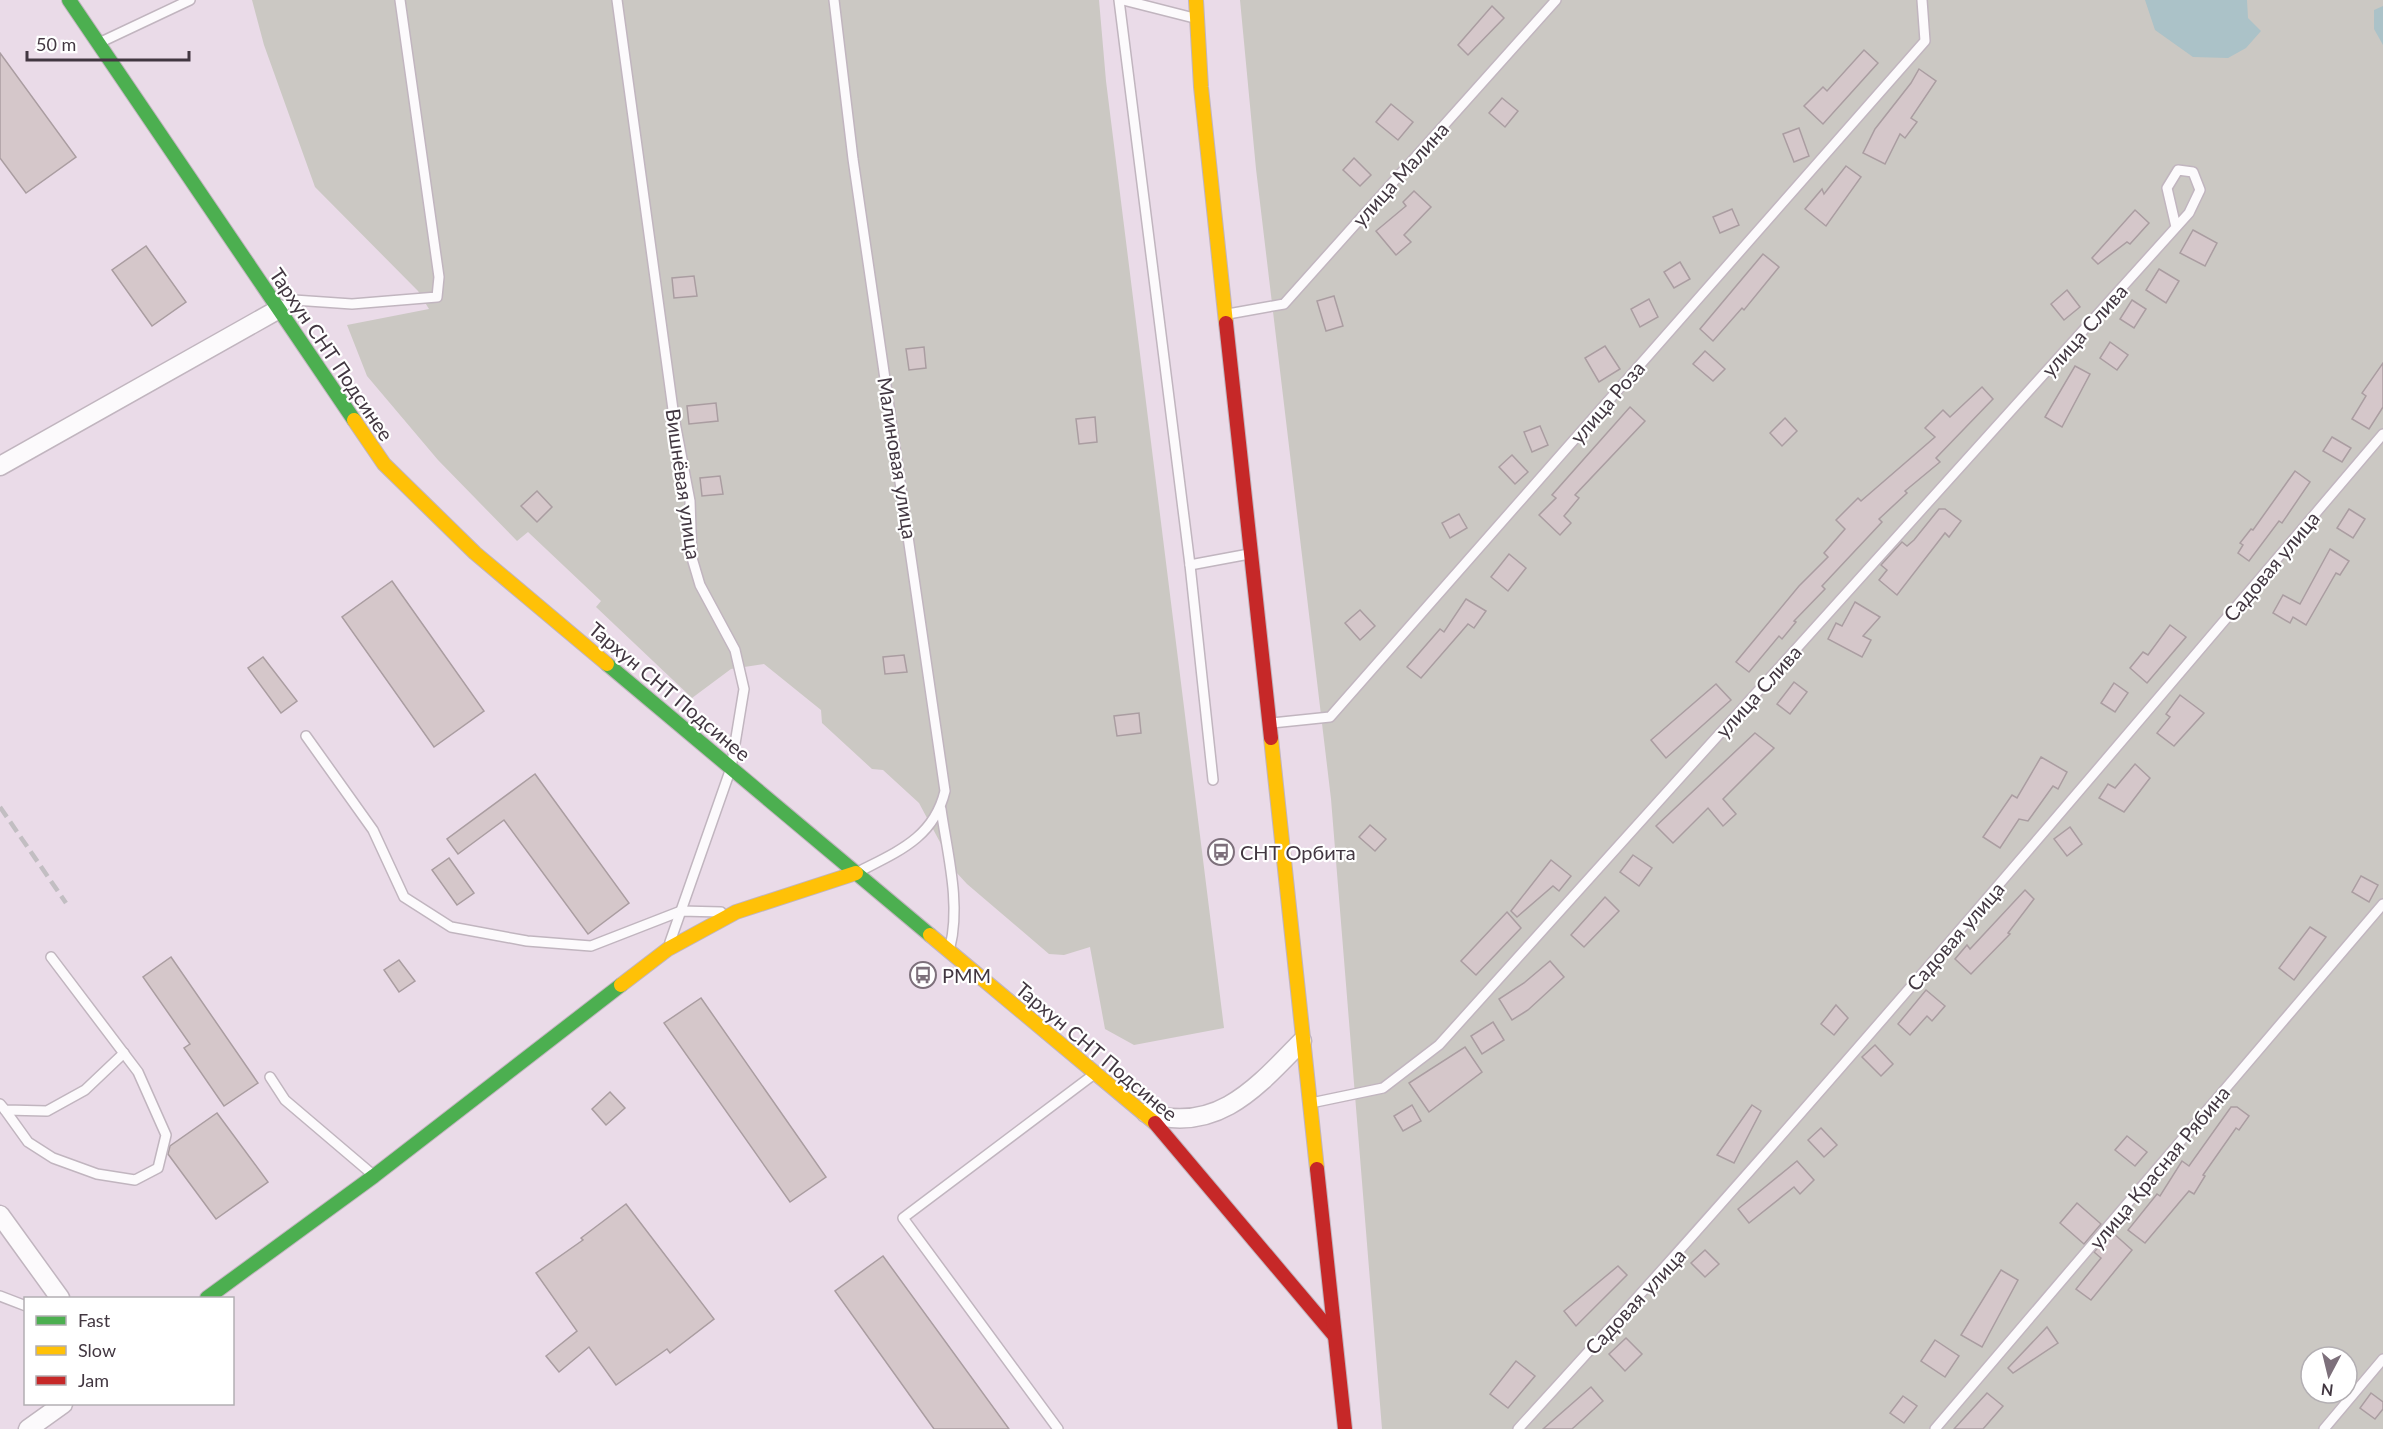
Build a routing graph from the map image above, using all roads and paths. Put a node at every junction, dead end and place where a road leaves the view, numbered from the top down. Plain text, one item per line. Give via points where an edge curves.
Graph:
1 (69, 0) edge
2 (190, 0) edge
3 (400, 0) edge
4 (617, 0) edge
5 (834, 0) edge
6 (1121, 0) edge
7 (1196, 0) edge
8 (1556, 0) edge
9 (1922, 0) edge
10 (1196, 18) junction
11 (98, 43) junction
12 (2176, 227) junction
13 (279, 309) junction
14 (1225, 314) junction
15 (2383, 434) edge
16 (0, 466) edge
17 (1251, 553) junction
18 (1190, 565) junction
19 (1269, 724) junction
20 (306, 736) dead end
21 (731, 768) junction
22 (1213, 780) dead end
23 (941, 809) junction
24 (856, 873) junction
25 (2383, 904) edge
26 (681, 911) junction
27 (736, 912) junction
28 (668, 949) junction
29 (949, 951) junction
30 (51, 957) dead end
31 (1302, 1041) junction
32 (124, 1053) junction
33 (1095, 1073) junction
34 (270, 1077) dead end
35 (1308, 1104) junction
36 (2, 1107) edge
37 (1139, 1110) junction
38 (374, 1176) junction
39 (0, 1215) edge
40 (0, 1296) edge
41 (59, 1297) edge
42 (210, 1297) edge
43 (24, 1305) edge
44 (1334, 1335) junction
45 (2383, 1359) edge
46 (62, 1405) edge
47 (28, 1429) edge
48 (1058, 1429) edge
49 (1345, 1429) edge
50 (1518, 1429) edge
51 (1935, 1429) edge
52 (2324, 1429) edge

1 - 11 street, Тархун СНТ Подсинее
2 - 11 lane
3 - 13 lane via 439,277 437,297 352,304 294,300
4 - 21 lane, Вишнёвая улица via 674,417 690,501 692,558 700,585 735,650 743,681
5 - 23 lane, Малиновая улица via 853,159 945,791
6 - 10 lane
6 - 18 lane
7 - 10 street
8 - 14 lane, улица Малина via 1284,303
9 - 19 lane, улица Роза via 1925,41 1330,717
10 - 14 street
11 - 13 street, Тархун СНТ Подсинее
12 - 12 lane, улица Слива via 2189,213 2199,190 2193,171 2178,170 2167,188
12 - 35 lane, улица Слива via 1439,1045 1383,1088
13 - 16 street
13 - 21 street, Тархун СНТ Подсинее via 384,464 475,553
14 - 17 street
15 - 50 lane, Садовая улица via 1692,1239
17 - 18 lane
17 - 19 street
18 - 22 lane
19 - 31 street
20 - 26 lane via 373,830 404,897 451,927 527,941 591,946
21 - 24 street, Тархун СНТ Подсинее
21 - 26 lane, Вишнёвая улица
23 - 24 lane via 930,827 902,850
23 - 29 lane, Малиновая улица via 952,903 953,938
24 - 27 street
24 - 29 street, Тархун СНТ Подсинее
25 - 51 lane, улица Красная Рябина
26 - 27 lane
26 - 28 lane, Вишнёвая улица
27 - 28 street
28 - 38 street
29 - 33 street, Тархун СНТ Подсинее
30 - 32 lane
31 - 35 street
31 - 37 street via 1265,1079 1228,1107 1197,1119 1166,1119
32 - 36 lane via 85,1090 47,1111
32 - 36 lane via 138,1072 166,1135 159,1168 135,1180 97,1174 53,1158 28,1142
33 - 37 street, Тархун СНТ Подсинее
33 - 48 lane via 903,1218
34 - 38 lane via 285,1100
35 - 44 street
37 - 44 street, Тархун СНТ Подсинее via 1164,1131
38 - 42 street
39 - 41 street
40 - 43 lane
44 - 49 street
45 - 52 lane
46 - 47 street

